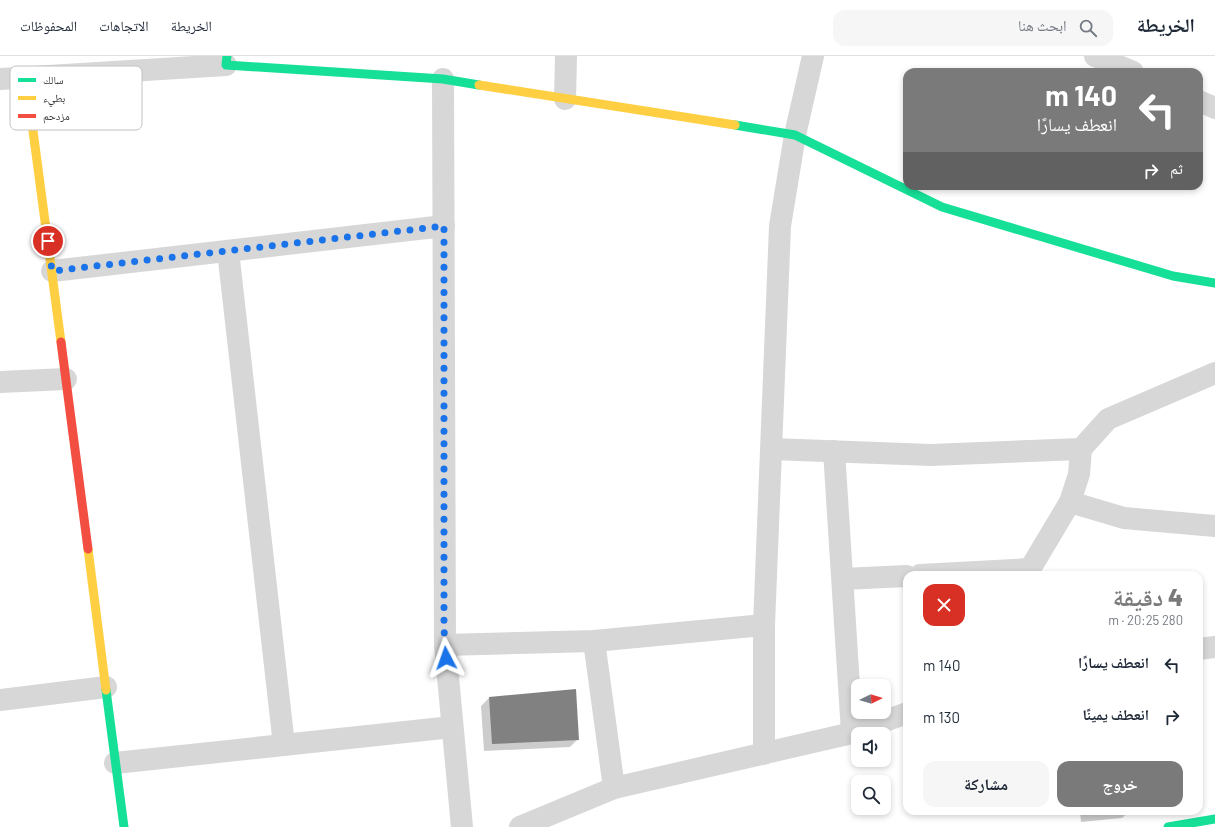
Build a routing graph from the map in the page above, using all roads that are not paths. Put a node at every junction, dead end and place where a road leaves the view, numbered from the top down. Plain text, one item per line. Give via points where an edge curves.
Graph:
1 (566, 56) edge
2 (813, 56) edge
3 (1095, 56) edge
4 (227, 60) edge
5 (142, 68) edge
6 (1124, 68) edge
7 (0, 79) edge
8 (10, 79) edge
9 (444, 79) junction
10 (565, 99) junction
11 (1203, 103) edge
12 (1215, 108) edge
13 (33, 130) edge
14 (795, 135) junction
15 (903, 188) edge
16 (907, 190) edge
17 (444, 226) junction
18 (228, 251) junction
19 (52, 271) junction
20 (1215, 283) edge
21 (1215, 373) edge
22 (66, 379) junction
23 (0, 382) edge
24 (772, 449) junction
25 (1082, 449) junction
26 (834, 451) junction
27 (1070, 502) junction
28 (1215, 526) edge
29 (1030, 571) edge
30 (903, 576) edge
31 (843, 579) junction
32 (764, 625) junction
33 (594, 641) junction
34 (445, 645) junction
35 (1215, 647) edge
36 (1203, 648) edge
37 (106, 687) junction
38 (0, 700) edge
39 (903, 714) edge
40 (452, 727) junction
41 (852, 727) edge
42 (868, 727) edge
43 (851, 733) edge
44 (284, 745) junction
45 (764, 754) junction
46 (116, 763) junction
47 (614, 788) junction
48 (1215, 819) edge
49 (124, 827) edge
50 (462, 827) edge
51 (520, 827) edge
52 (1168, 827) edge

1 - 10 street
2 - 14 street
3 - 6 street
4 - 5 street
4 - 9 street
7 - 8 street
9 - 10 street
9 - 17 street
10 - 14 street
11 - 12 street
13 - 19 street
14 - 15 street
14 - 24 street via 780,226
16 - 20 street via 942,207 1043,238 1173,276
17 - 18 street
17 - 34 street
18 - 19 street
18 - 44 street
19 - 22 street
21 - 25 street via 1108,419
22 - 23 street
22 - 37 street
24 - 26 street
24 - 32 street
25 - 26 street via 931,455
25 - 27 street via 1079,474
26 - 31 street
27 - 28 street via 1124,518
27 - 29 street
30 - 31 street
31 - 41 street
32 - 33 street
32 - 45 street
33 - 34 street
33 - 47 street
34 - 40 street
35 - 36 street
37 - 38 street
37 - 46 street
39 - 42 street
40 - 44 street
40 - 50 street
43 - 45 street
44 - 46 street
45 - 47 street
46 - 49 street
47 - 51 street
48 - 52 street

